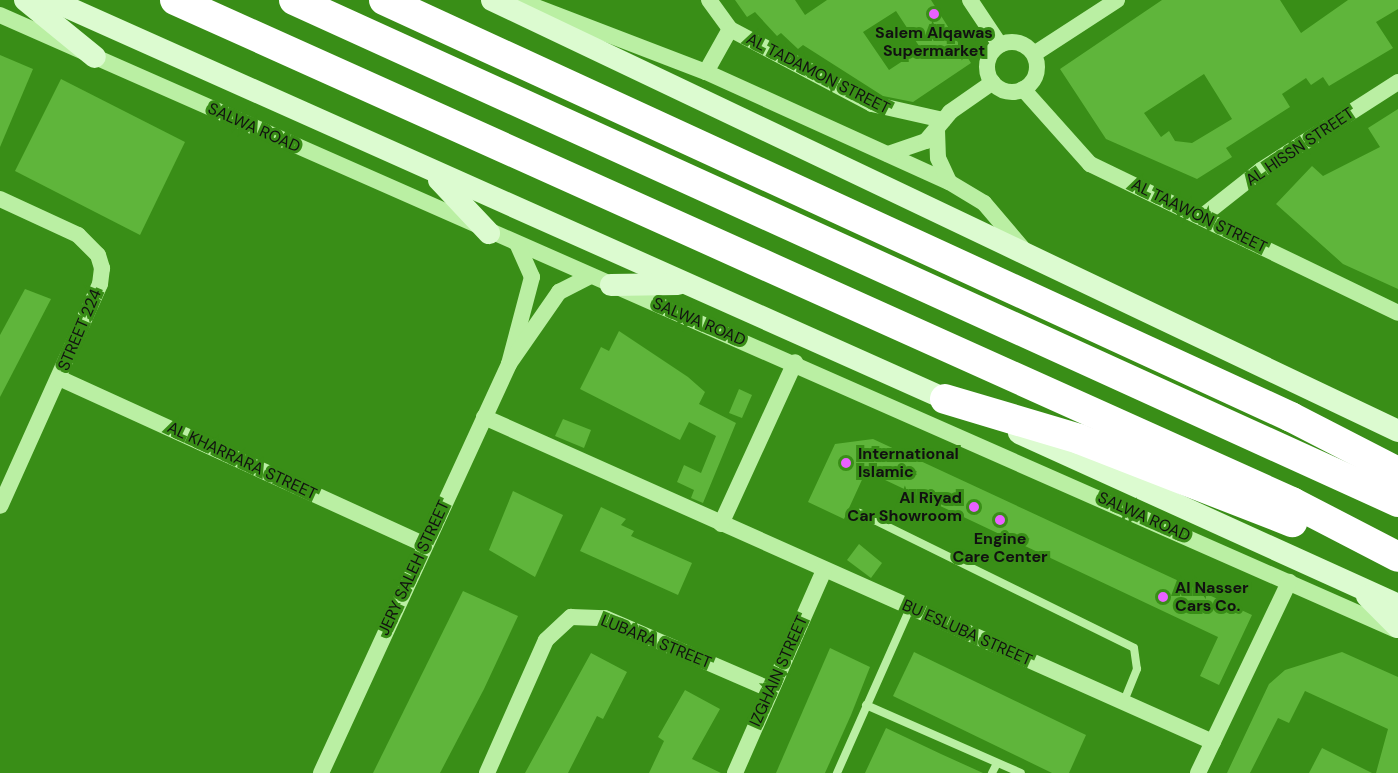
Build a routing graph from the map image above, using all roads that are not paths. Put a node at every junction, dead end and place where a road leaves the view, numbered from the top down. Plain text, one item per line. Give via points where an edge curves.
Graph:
1 (25, 0) edge
2 (51, 0) edge
3 (175, 0) edge
4 (294, 0) edge
5 (384, 0) edge
6 (492, 0) edge
7 (518, 0) edge
8 (709, 0) edge
9 (970, 0) edge
10 (1117, 0) edge
11 (0, 15) edge
12 (730, 29) junction
13 (1000, 45) junction
14 (1034, 54) junction
15 (95, 57) junction
16 (706, 72) junction
17 (993, 82) junction
18 (1398, 82) edge
19 (1023, 89) junction
20 (940, 125) junction
21 (888, 154) junction
22 (432, 172) junction
23 (949, 182) junction
24 (0, 199) edge
25 (1204, 215) junction
26 (489, 233) junction
27 (519, 245) junction
28 (1024, 250) junction
29 (590, 276) junction
30 (686, 284) junction
31 (611, 285) junction
32 (1398, 314) edge
33 (795, 362) junction
34 (509, 364) junction
35 (59, 378) junction
36 (945, 399) junction
37 (484, 417) junction
38 (1398, 431) edge
39 (1398, 472) edge
40 (1398, 502) edge
41 (0, 506) edge
42 (860, 513) dead end
43 (721, 524) junction
44 (425, 545) junction
45 (1398, 557) edge
46 (824, 570) junction
47 (1289, 582) junction
48 (1358, 587) junction
49 (1398, 605) edge
50 (910, 608) junction
51 (1398, 629) edge
52 (771, 690) junction
53 (1123, 703) junction
54 (866, 705) junction
55 (1213, 742) junction
56 (998, 763) junction
57 (321, 773) edge
58 (487, 773) edge
59 (735, 773) edge
60 (837, 773) edge
61 (992, 773) edge
62 (1021, 773) edge
63 (1198, 773) edge

1 - 15 main road
2 - 22 main road, SALWA ROAD
3 - 45 highway via 1282,497
4 - 40 highway
5 - 39 highway via 1291,417
6 - 28 main road
7 - 16 street
8 - 12 street, AL TADAMON STREET
9 - 13 street
10 - 14 street
11 - 15 street, SALWA ROAD
12 - 16 street, AL TADAMON STREET
12 - 20 street, AL TADAMON STREET via 872,104
13 - 14 street via 1021,43
13 - 17 street via 988,62
14 - 19 street via 1036,74
15 - 26 street, SALWA ROAD
16 - 21 street
17 - 19 street via 1005,91
17 - 20 street
18 - 25 street, AL HISSN STREET via 1261,170
19 - 25 street, AL TAAWON STREET via 1090,164
20 - 21 street via 910,150
20 - 23 street via 938,158
21 - 23 street
22 - 26 main road
22 - 30 main road, SALWA ROAD
23 - 28 street via 984,203
24 - 35 street, STREET 224 via 78,235 98,255 100,284
25 - 32 street, AL TAAWON STREET
26 - 27 street, SALWA ROAD
27 - 29 street, SALWA ROAD
27 - 34 street, JERY SALEH STREET via 532,277
28 - 38 main road
29 - 31 street, SALWA ROAD
29 - 34 street, JERY SALEH STREET via 559,292
30 - 31 main road
30 - 36 main road, SALWA ROAD
31 - 33 street, SALWA ROAD
33 - 43 street
33 - 47 street, SALWA ROAD
34 - 37 street, JERY SALEH STREET
35 - 41 street, STREET 224
35 - 44 street, AL KHARRARA STREET
36 - 45 highway via 1079,439
36 - 48 main road, SALWA ROAD
37 - 43 street, BU ESLUBA STREET
37 - 44 street, JERY SALEH STREET
42 - 53 lane via 1134,648 1137,669
43 - 46 street, BU ESLUBA STREET
44 - 57 street, JERY SALEH STREET
46 - 50 street, BU ESLUBA STREET
46 - 52 street, IZGHAIN STREET
47 - 51 street, SALWA ROAD
47 - 55 street
48 - 49 main road, SALWA ROAD
48 - 51 main road
50 - 53 street, BU ESLUBA STREET
50 - 54 lane
52 - 58 street, LUBARA STREET via 605,618 571,617 546,640
52 - 59 street, IZGHAIN STREET
53 - 55 street, BU ESLUBA STREET
54 - 56 lane
54 - 60 lane
55 - 63 street
56 - 61 lane
56 - 62 lane

